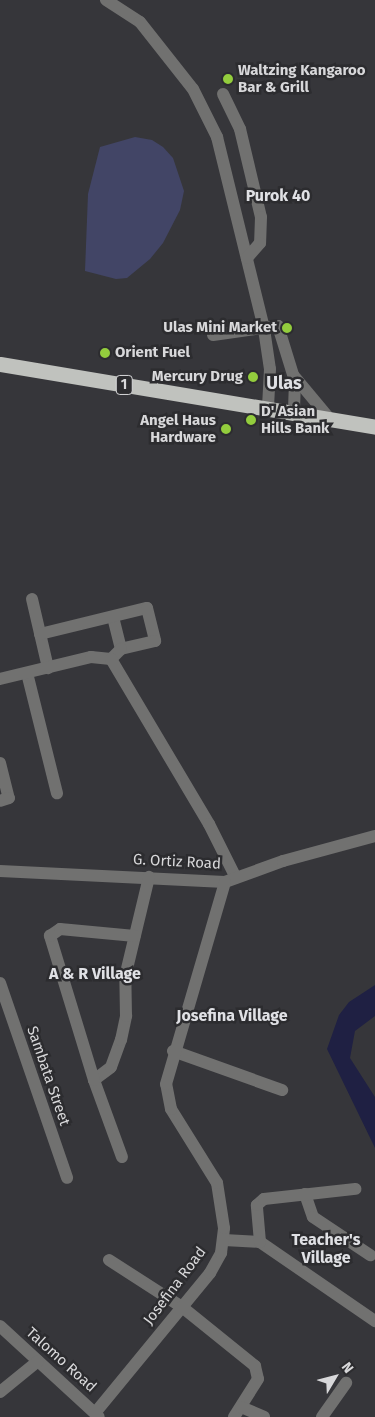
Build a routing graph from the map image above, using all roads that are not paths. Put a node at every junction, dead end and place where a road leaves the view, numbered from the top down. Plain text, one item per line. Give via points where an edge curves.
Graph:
1 (106, 0) edge
2 (223, 94) dead end
3 (247, 258) junction
4 (264, 328) junction
5 (213, 335) dead end
6 (0, 364) edge
7 (293, 374) junction
8 (268, 407) junction
9 (294, 412) junction
10 (329, 418) junction
11 (375, 426) edge
12 (32, 599) dead end
13 (113, 617) junction
14 (40, 634) junction
15 (121, 649) junction
16 (111, 659) junction
17 (48, 668) junction
18 (27, 673) junction
19 (0, 679) edge
20 (0, 763) edge
21 (57, 793) dead end
22 (0, 801) edge
23 (375, 836) edge
24 (0, 871) edge
25 (149, 876) junction
26 (231, 880) junction
27 (135, 936) junction
28 (0, 983) edge
29 (173, 1052) junction
30 (94, 1080) junction
31 (282, 1090) dead end
32 (122, 1158) dead end
33 (67, 1178) dead end
34 (355, 1189) dead end
35 (305, 1194) junction
36 (224, 1240) junction
37 (260, 1242) junction
38 (370, 1255) dead end
39 (109, 1260) dead end
40 (182, 1307) junction
41 (375, 1321) edge
42 (0, 1326) edge
43 (38, 1361) junction
44 (346, 1384) dead end
45 (0, 1392) edge
46 (238, 1412) edge
47 (97, 1415) edge
48 (264, 1417) edge
49 (322, 1417) edge

1 - 3 street via 140,22 205,108 218,137
2 - 3 street via 240,129 261,217 260,243
3 - 4 street
4 - 5 street
4 - 7 street via 278,326
4 - 8 street via 271,378
6 - 8 highway, 1
7 - 9 street via 296,386
7 - 10 street
8 - 9 highway, 1
9 - 10 highway, 1
10 - 11 highway, 1
12 - 14 street
13 - 14 street
13 - 15 street
13 - 15 street via 148,608 155,640
14 - 17 street
15 - 16 street
16 - 17 street via 98,656
16 - 26 street via 209,824
17 - 18 street
18 - 19 street
18 - 21 street
20 - 22 street via 9,798
23 - 26 street, G. Ortiz Road via 283,861
24 - 25 street, G. Ortiz Road
25 - 26 street, G. Ortiz Road
25 - 27 street
26 - 29 street, Josefina Road
27 - 30 street via 125,977 126,1016 121,1040 110,1067
27 - 30 street via 60,929 50,936
28 - 33 street, Sambata Street
29 - 31 street
29 - 36 street, Josefina Road via 167,1071 167,1096 177,1121 218,1183
30 - 32 street
34 - 35 street
35 - 37 street via 268,1197 260,1201 257,1211
35 - 38 street via 313,1217
36 - 37 street
36 - 40 street, Josefina Road via 216,1263
37 - 41 street
39 - 40 street
40 - 46 street via 258,1371 258,1379
40 - 47 street, Josefina Road
42 - 43 street, Talomo Road
43 - 45 street
43 - 47 street, Talomo Road
44 - 49 street
46 - 48 street

